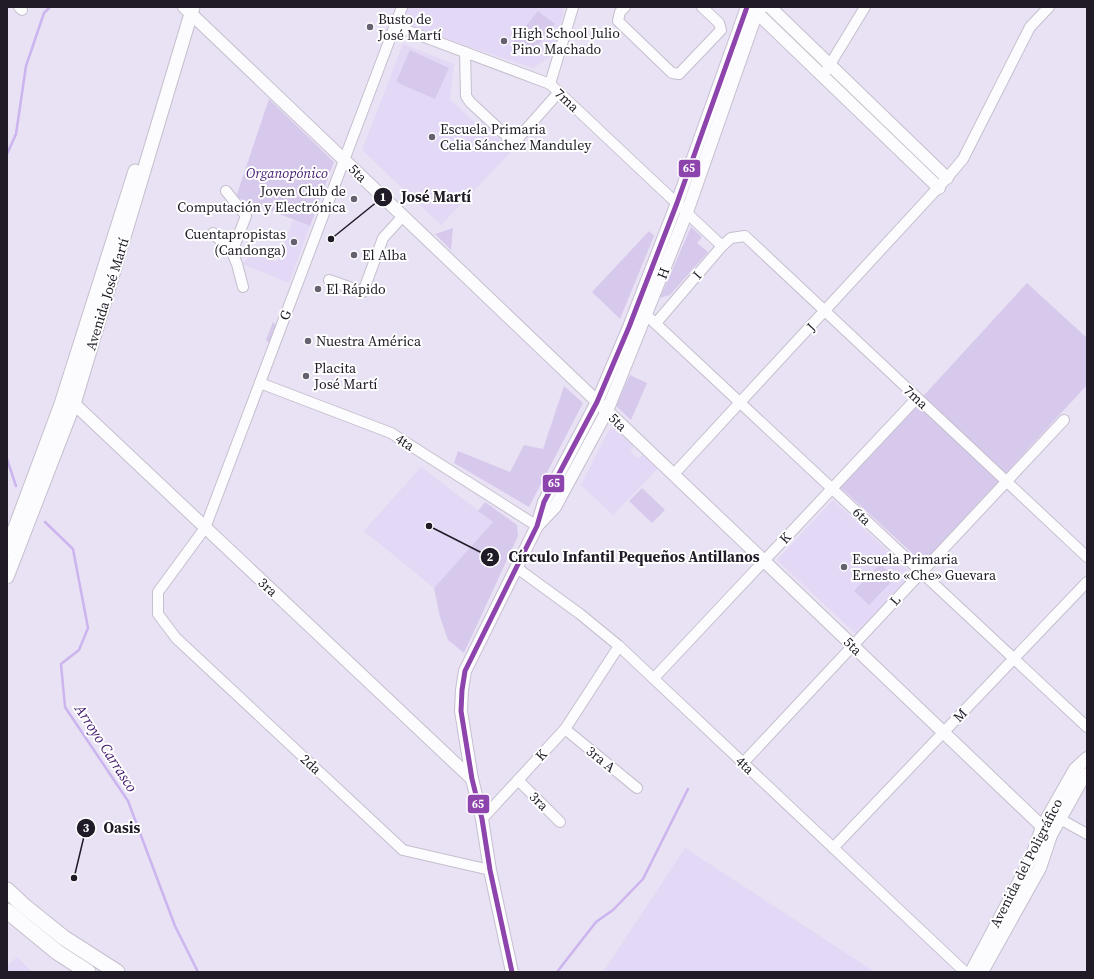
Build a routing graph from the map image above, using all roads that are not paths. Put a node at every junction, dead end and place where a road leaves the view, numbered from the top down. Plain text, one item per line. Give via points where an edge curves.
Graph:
1 (402, 7) edge
2 (573, 7) edge
3 (625, 7) edge
4 (702, 7) edge
5 (770, 7) edge
6 (865, 7) edge
7 (1049, 7) edge
8 (754, 8) edge
9 (188, 9) edge
10 (395, 26) junction
11 (465, 52) junction
12 (830, 64) junction
13 (823, 76) junction
14 (550, 84) junction
15 (559, 92) junction
16 (344, 160) junction
17 (948, 178) junction
18 (939, 188) junction
19 (226, 192) dead end
20 (677, 204) junction
21 (686, 212) junction
22 (403, 216) junction
23 (213, 232) dead end
24 (745, 236) joint
25 (722, 246) junction
26 (232, 252) junction
27 (329, 280) dead end
28 (243, 287) dead end
29 (637, 306) junction
30 (825, 312) junction
31 (646, 315) junction
32 (656, 323) junction
33 (260, 383) junction
34 (917, 398) junction
35 (69, 399) junction
36 (597, 402) junction
37 (740, 403) junction
38 (607, 411) junction
39 (1064, 420) dead end
40 (674, 475) junction
41 (1006, 482) junction
42 (832, 488) junction
43 (537, 526) junction
44 (205, 528) junction
45 (7, 549) edge
46 (1087, 558) edge
47 (764, 561) junction
48 (517, 568) junction
49 (922, 572) junction
50 (7, 577) edge
51 (1087, 582) edge
52 (158, 614) joint
53 (619, 646) junction
54 (853, 646) junction
55 (1014, 658) junction
56 (654, 678) junction
57 (1087, 726) edge
58 (565, 729) junction
59 (943, 732) junction
60 (1087, 758) edge
61 (743, 763) junction
62 (1087, 774) edge
63 (472, 779) junction
64 (518, 780) junction
65 (637, 788) dead end
66 (482, 819) junction
67 (1060, 819) junction
68 (560, 822) dead end
69 (1042, 827) junction
70 (1087, 834) edge
71 (1051, 835) junction
72 (833, 848) junction
73 (490, 870) junction
74 (7, 890) edge
75 (7, 911) edge
76 (88, 972) edge
77 (117, 972) edge
78 (512, 972) edge
79 (965, 972) edge
80 (971, 972) edge
81 (982, 972) edge

1 - 10 street, G
2 - 14 street
3 - 4 street via 620,12 618,22 672,73 680,74 721,30 718,23
5 - 12 street
6 - 12 street
7 - 17 street, J via 1030,27 963,159
8 - 13 street
8 - 20 street, H
8 - 21 street, H
9 - 16 street, 5ta
9 - 35 main road, Avenida José Martí
10 - 11 street, 7ma
10 - 16 street, G
11 - 14 street, 7ma
11 - 15 street via 466,96 514,143
12 - 13 street
12 - 17 street
13 - 18 street
14 - 15 street, 7ma
15 - 20 street, 7ma
16 - 22 street, 5ta
16 - 33 street, G
17 - 18 street, J
18 - 30 street, J
19 - 26 street via 246,216
20 - 21 street, 7ma
20 - 29 street, H
21 - 25 street, 7ma
21 - 31 street, H
22 - 27 street via 383,238 363,292
22 - 36 street, 5ta
23 - 26 street
24 - 25 street, I via 731,238
24 - 30 street, 7ma
25 - 32 street, I
26 - 28 street
29 - 31 street, 6ta
29 - 36 street, H
30 - 34 street, 7ma
30 - 37 street, J
31 - 32 street, 6ta
31 - 38 street, H
32 - 37 street, 6ta
33 - 43 street, 4ta via 391,433
33 - 44 street, G
34 - 41 street, 7ma
34 - 42 street, K
35 - 44 street, 3ra
35 - 45 main road, Avenida José Martí
35 - 50 main road, Avenida José Martí
36 - 38 street, 5ta
36 - 43 street, H via 544,502
37 - 40 street, J
37 - 42 street, 6ta
38 - 40 street, 5ta
38 - 43 street, H via 555,507
39 - 41 street, L
40 - 47 street, 5ta
41 - 46 street, 7ma
41 - 49 street, L
42 - 47 street, K
42 - 49 street, 6ta
43 - 48 street, H
44 - 52 street, G via 158,592
44 - 63 street, 3ra
47 - 54 street, 5ta
47 - 56 street, K
48 - 53 street, 4ta
48 - 63 street, H via 465,671 461,711
49 - 54 street, L
49 - 55 street, 6ta
51 - 55 street, M
52 - 73 street, 2da via 176,638 403,850
53 - 56 street, 4ta
53 - 58 street, K
54 - 59 street, 5ta
54 - 61 street, L
55 - 57 street, 6ta
55 - 59 street, M
56 - 61 street, 4ta
58 - 64 street, K
58 - 65 street, 3ra A
59 - 69 street, 5ta
59 - 72 street, M
60 - 69 street, Avenida del Poligráfico via 1076,769
61 - 72 street, 4ta
62 - 67 street, Avenida del Poligráfico
63 - 66 street, H
64 - 66 street, K
64 - 68 street, 3ra
66 - 73 street, H
67 - 70 street
67 - 71 street, Avenida del Poligráfico
69 - 71 street, 5ta
69 - 80 street, Avenida del Poligráfico via 1030,861
71 - 81 street, Avenida del Poligráfico via 1040,868
72 - 79 street, 4ta
73 - 78 street, H
74 - 77 main road via 64,938
75 - 76 main road via 58,952

